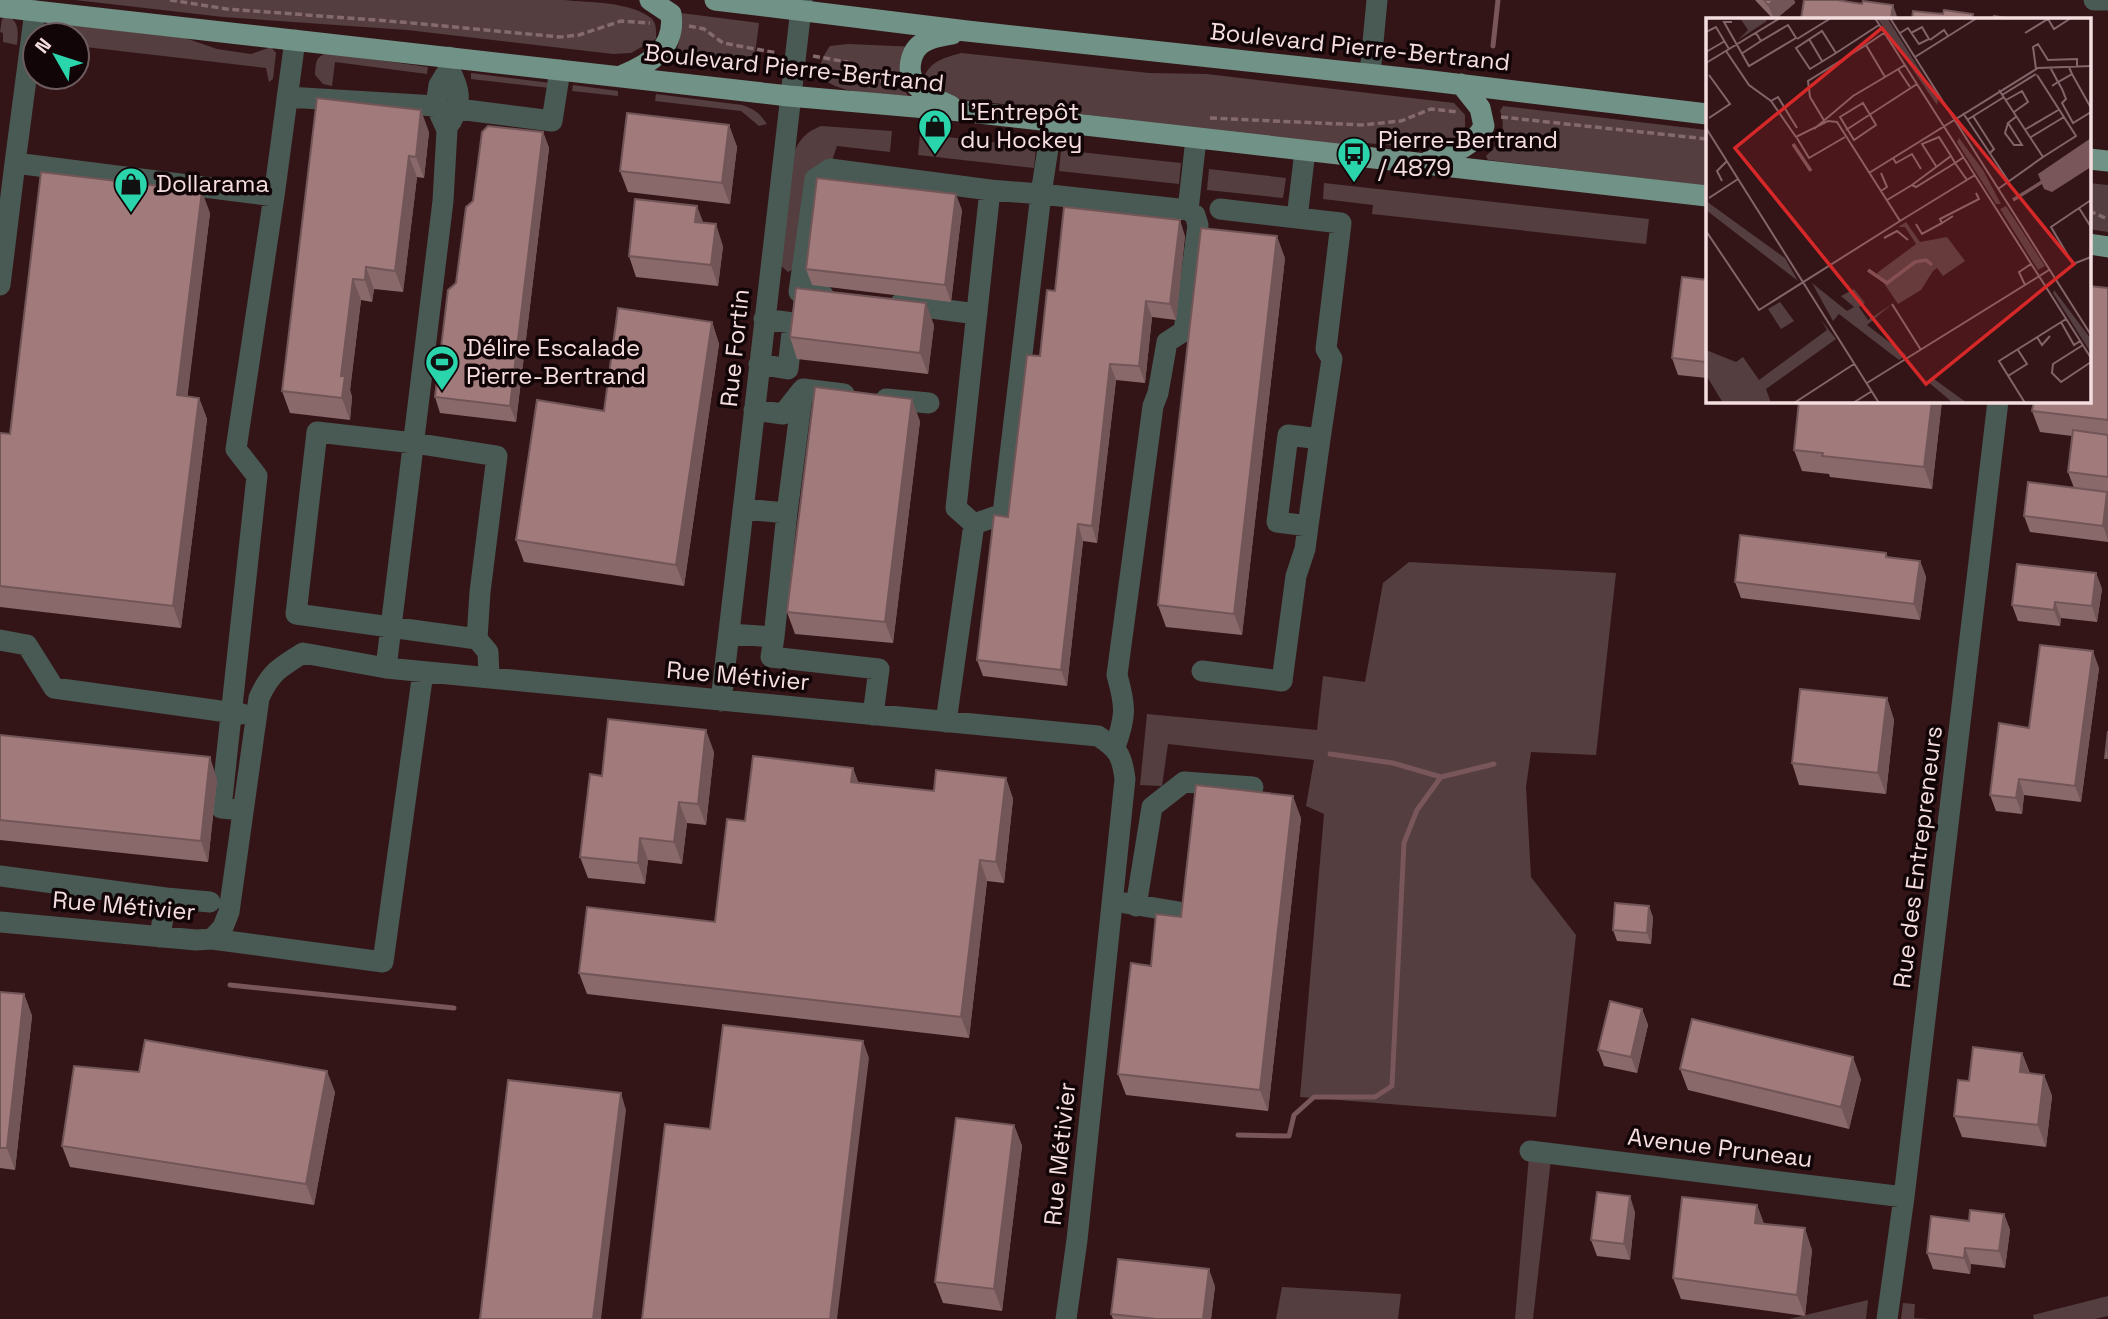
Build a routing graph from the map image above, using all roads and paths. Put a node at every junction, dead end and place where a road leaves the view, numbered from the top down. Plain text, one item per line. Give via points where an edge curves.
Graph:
1 (170, 0) edge
2 (650, 0) edge
3 (715, 0) edge
4 (1377, 0) edge
5 (2094, 0) edge
6 (2108, 0) edge
7 (801, 5) edge
8 (0, 6) edge
9 (35, 10) junction
10 (654, 23) dead end
11 (682, 25) dead end
12 (967, 31) junction
13 (295, 40) junction
14 (772, 52) dead end
15 (814, 56) dead end
16 (449, 63) junction
17 (560, 70) junction
18 (1370, 74) junction
19 (619, 76) junction
20 (902, 83) dead end
21 (1461, 84) junction
22 (789, 96) junction
23 (287, 97) junction
24 (436, 106) junction
25 (458, 109) junction
26 (961, 111) junction
27 (1465, 113) dead end
28 (1706, 114) edge
29 (1501, 117) dead end
30 (1052, 122) junction
31 (1196, 128) junction
32 (447, 130) junction
33 (1706, 139) edge
34 (1305, 151) junction
35 (2090, 159) edge
36 (2108, 161) edge
37 (15, 163) junction
38 (1422, 163) junction
39 (990, 190) junction
40 (1041, 194) junction
41 (274, 196) junction
42 (1706, 196) edge
43 (1188, 209) junction
44 (1220, 209) dead end
45 (2090, 212) edge
46 (1297, 218) junction
47 (2108, 219) edge
48 (2090, 244) edge
49 (2108, 247) edge
50 (0, 285) edge
51 (768, 288) junction
52 (799, 292) junction
53 (840, 297) edge
54 (881, 302) edge
55 (977, 314) junction
56 (764, 320) junction
57 (759, 364) junction
58 (788, 369) junction
59 (803, 390) junction
60 (1998, 402) edge
61 (929, 403) dead end
62 (754, 410) junction
63 (1320, 439) junction
64 (414, 443) junction
65 (743, 509) junction
66 (787, 513) junction
67 (974, 524) junction
68 (1308, 526) junction
69 (309, 616) junction
70 (390, 629) junction
71 (729, 634) junction
72 (774, 637) junction
73 (477, 639) junction
74 (0, 640) edge
75 (303, 653) junction
76 (386, 668) junction
77 (1202, 671) dead end
78 (423, 672) junction
79 (489, 678) junction
80 (721, 701) junction
81 (230, 712) junction
82 (873, 715) junction
83 (256, 716) junction
84 (946, 722) junction
85 (1115, 747) junction
86 (1253, 786) dead end
87 (1123, 802) junction
88 (1152, 807) junction
89 (243, 810) junction
90 (0, 876) edge
91 (166, 898) junction
92 (1112, 900) junction
93 (210, 902) dead end
94 (1136, 906) junction
95 (1178, 912) dead end
96 (0, 922) edge
97 (160, 937) junction
98 (212, 939) junction
99 (1530, 1151) dead end
100 (1904, 1197) junction
101 (1066, 1319) edge
102 (1887, 1319) edge

1 - 10 path via 560,37 621,22
2 - 19 main road via 671,14 669,40 644,65
3 - 7 main road, Boulevard Pierre-Bertrand
4 - 18 street
5 - 6 street
7 - 12 main road, Boulevard Pierre-Bertrand
7 - 22 street, Rue Fortin
8 - 9 main road, Boulevard Pierre-Bertrand
9 - 13 main road, Boulevard Pierre-Bertrand
9 - 37 street
11 - 14 path via 704,29 723,43
12 - 18 main road, Boulevard Pierre-Bertrand
12 - 26 main road via 923,42 910,63 917,86
13 - 16 main road, Boulevard Pierre-Bertrand
13 - 23 street
15 - 20 path via 847,62 874,81
16 - 17 main road, Boulevard Pierre-Bertrand
16 - 24 street
16 - 25 street via 459,86
17 - 19 main road, Boulevard Pierre-Bertrand
17 - 25 street via 552,121
18 - 21 main road, Boulevard Pierre-Bertrand
19 - 22 main road, Boulevard Pierre-Bertrand
21 - 28 main road, Boulevard Pierre-Bertrand
21 - 38 main road via 1480,108 1484,123 1480,133 1455,152
22 - 26 main road, Boulevard Pierre-Bertrand
22 - 51 street, Rue Fortin
23 - 24 street
23 - 41 street
24 - 32 street
25 - 32 street
26 - 30 main road, Boulevard Pierre-Bertrand
27 - 31 path via 1431,109 1401,121 1362,125
29 - 33 path
30 - 31 main road, Boulevard Pierre-Bertrand
30 - 40 street
31 - 34 main road, Boulevard Pierre-Bertrand
31 - 43 street
32 - 64 street
34 - 38 main road, Boulevard Pierre-Bertrand
34 - 46 street
35 - 36 main road
37 - 41 street
37 - 50 street
38 - 42 main road, Boulevard Pierre-Bertrand
39 - 40 street
39 - 52 street via 830,169 815,178
39 - 55 street
40 - 43 street
40 - 67 street via 1003,514
41 - 81 street via 236,449 257,476
43 - 85 street via 1198,225 1184,331 1167,342 1153,406 1117,675 1125,718
44 - 46 street
45 - 47 path
46 - 63 street via 1341,223 1325,349 1332,359
48 - 49 main road
51 - 52 street
51 - 56 street, Rue Fortin
52 - 53 street
54 - 55 street
55 - 67 street via 956,508
56 - 57 street, Rue Fortin
56 - 58 street via 793,323
57 - 58 street
57 - 62 street, Rue Fortin
58 - 59 street
59 - 61 street
59 - 62 street via 783,414
59 - 66 street
60 - 100 street, Rue des Entrepreneurs
62 - 65 street, Rue Fortin
63 - 68 street
63 - 68 street via 1288,435 1278,522
64 - 69 street via 317,432 296,614
64 - 70 street
64 - 73 street via 497,456
65 - 66 street
65 - 71 street, Rue Fortin
66 - 72 street
67 - 84 street
68 - 77 street via 1296,576 1282,681
69 - 70 street
69 - 75 street
70 - 73 street
70 - 76 street
71 - 72 street
71 - 80 street, Rue Fortin
72 - 82 street via 771,657 878,670
73 - 79 street via 488,652
74 - 81 street via 27,645 54,688
75 - 76 street, Rue Métivier
75 - 83 street, Rue Métivier via 267,680
76 - 78 street, Rue Métivier
78 - 79 street, Rue Métivier
78 - 98 street via 383,962
79 - 80 street, Rue Métivier
80 - 82 street, Rue Métivier
81 - 83 street
81 - 89 street via 221,808
82 - 84 street, Rue Métivier
83 - 89 street, Rue Métivier
84 - 85 street, Rue Métivier via 1098,736
85 - 87 street, Rue Métivier via 1123,762
86 - 88 street via 1184,782
87 - 88 street
87 - 92 street, Rue Métivier
88 - 94 street
89 - 98 street, Rue Métivier via 229,912
90 - 91 street
91 - 93 street
91 - 97 street
92 - 94 street
92 - 101 street, Rue Métivier
94 - 95 street
96 - 97 street, Rue Métivier
97 - 98 street, Rue Métivier
99 - 100 street, Avenue Pruneau
100 - 102 street, Rue des Entrepreneurs

